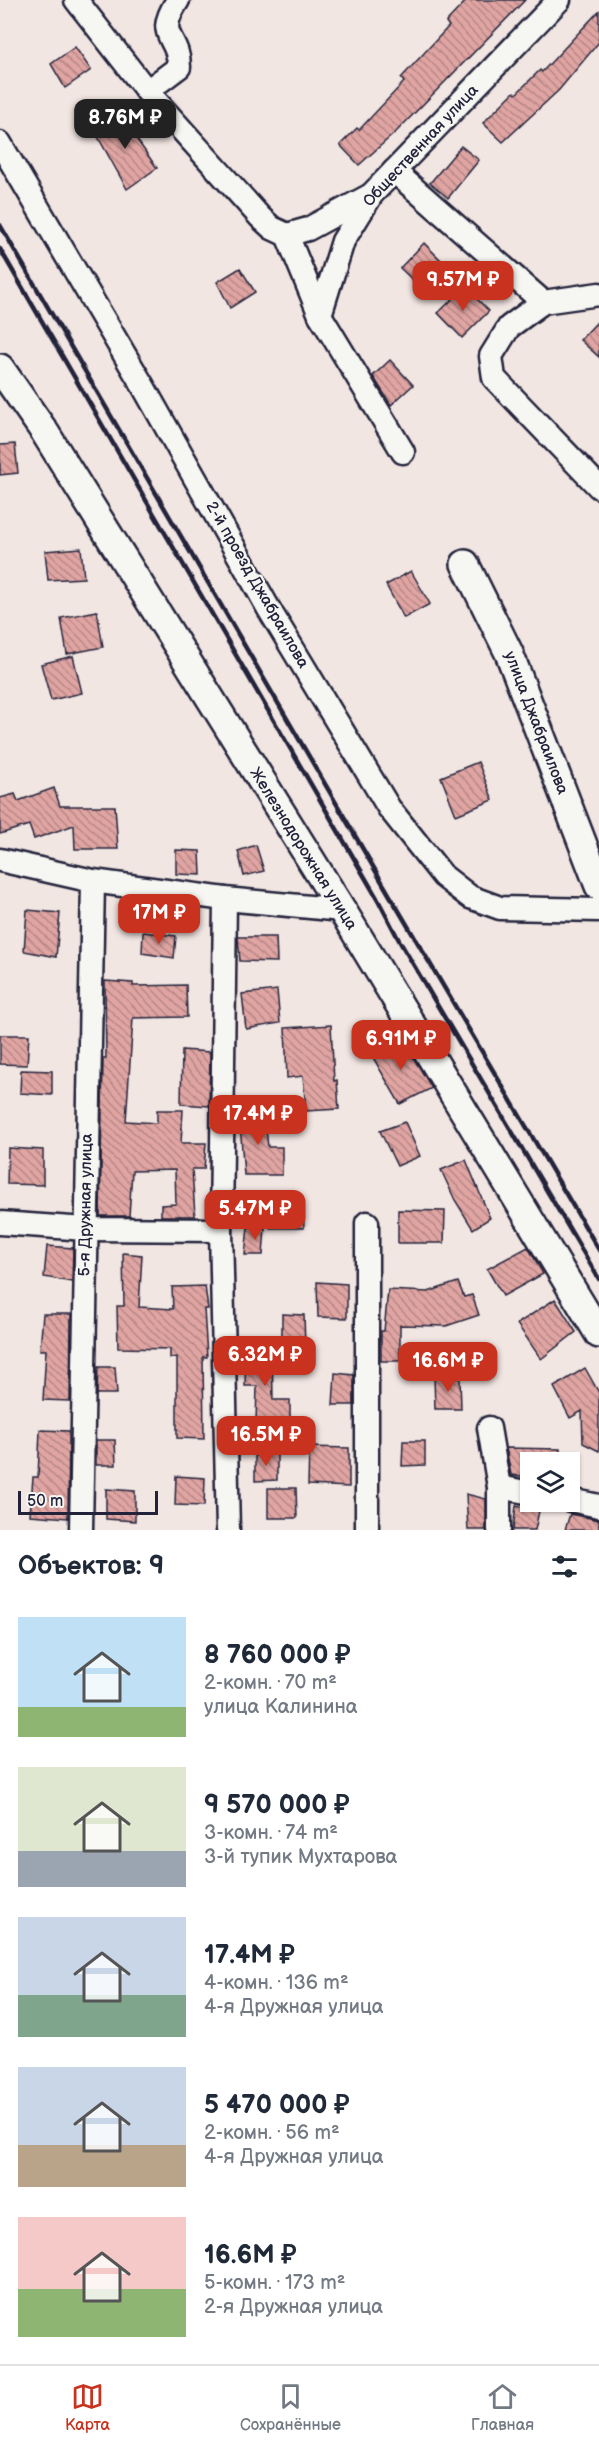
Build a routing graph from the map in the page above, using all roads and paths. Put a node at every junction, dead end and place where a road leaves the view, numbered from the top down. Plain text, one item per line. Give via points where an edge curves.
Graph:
1 (76, 0) edge
2 (178, 0) edge
3 (559, 0) edge
4 (147, 91) junction
5 (0, 144) edge
6 (394, 171) junction
7 (372, 194) junction
8 (287, 234) junction
9 (599, 294) edge
10 (543, 302) junction
11 (320, 315) junction
12 (0, 368) edge
13 (403, 452) dead end
14 (599, 487) edge
15 (465, 564) dead end
16 (0, 860) edge
17 (93, 881) junction
18 (599, 886) edge
19 (225, 899) junction
20 (342, 910) junction
21 (599, 910) edge
22 (0, 1223) edge
23 (367, 1223) dead end
24 (86, 1230) junction
25 (221, 1230) junction
26 (599, 1334) edge
27 (489, 1428) dead end
28 (498, 1487) junction
29 (520, 1491) edge
30 (580, 1502) edge
31 (599, 1506) edge
32 (81, 1530) edge
33 (228, 1530) edge
34 (367, 1530) edge
35 (498, 1530) edge

1 - 4 street
2 - 4 street via 166,26 179,67
3 - 6 street, Общественная улица
4 - 8 street via 260,217
5 - 21 street, 2-й проезд Джабраилова via 270,611 389,808 443,876 470,897 500,908
6 - 7 street, Общественная улица
6 - 10 street
7 - 8 street via 308,229
7 - 11 street, Общественная улица via 343,242
8 - 11 street
9 - 10 street
10 - 14 street via 509,327 491,356 490,368 494,378
11 - 13 street
12 - 20 street, Железнодорожная улица
15 - 18 street, улица Джабраилова via 509,653
16 - 17 street
17 - 19 street
17 - 24 street, 5-я Дружная улица
19 - 20 street
19 - 25 street
20 - 26 street, Железнодорожная улица
22 - 24 street
23 - 34 street
24 - 25 street
24 - 32 street, 5-я Дружная улица
25 - 33 street
27 - 28 street
28 - 29 street
28 - 35 street
30 - 31 street

